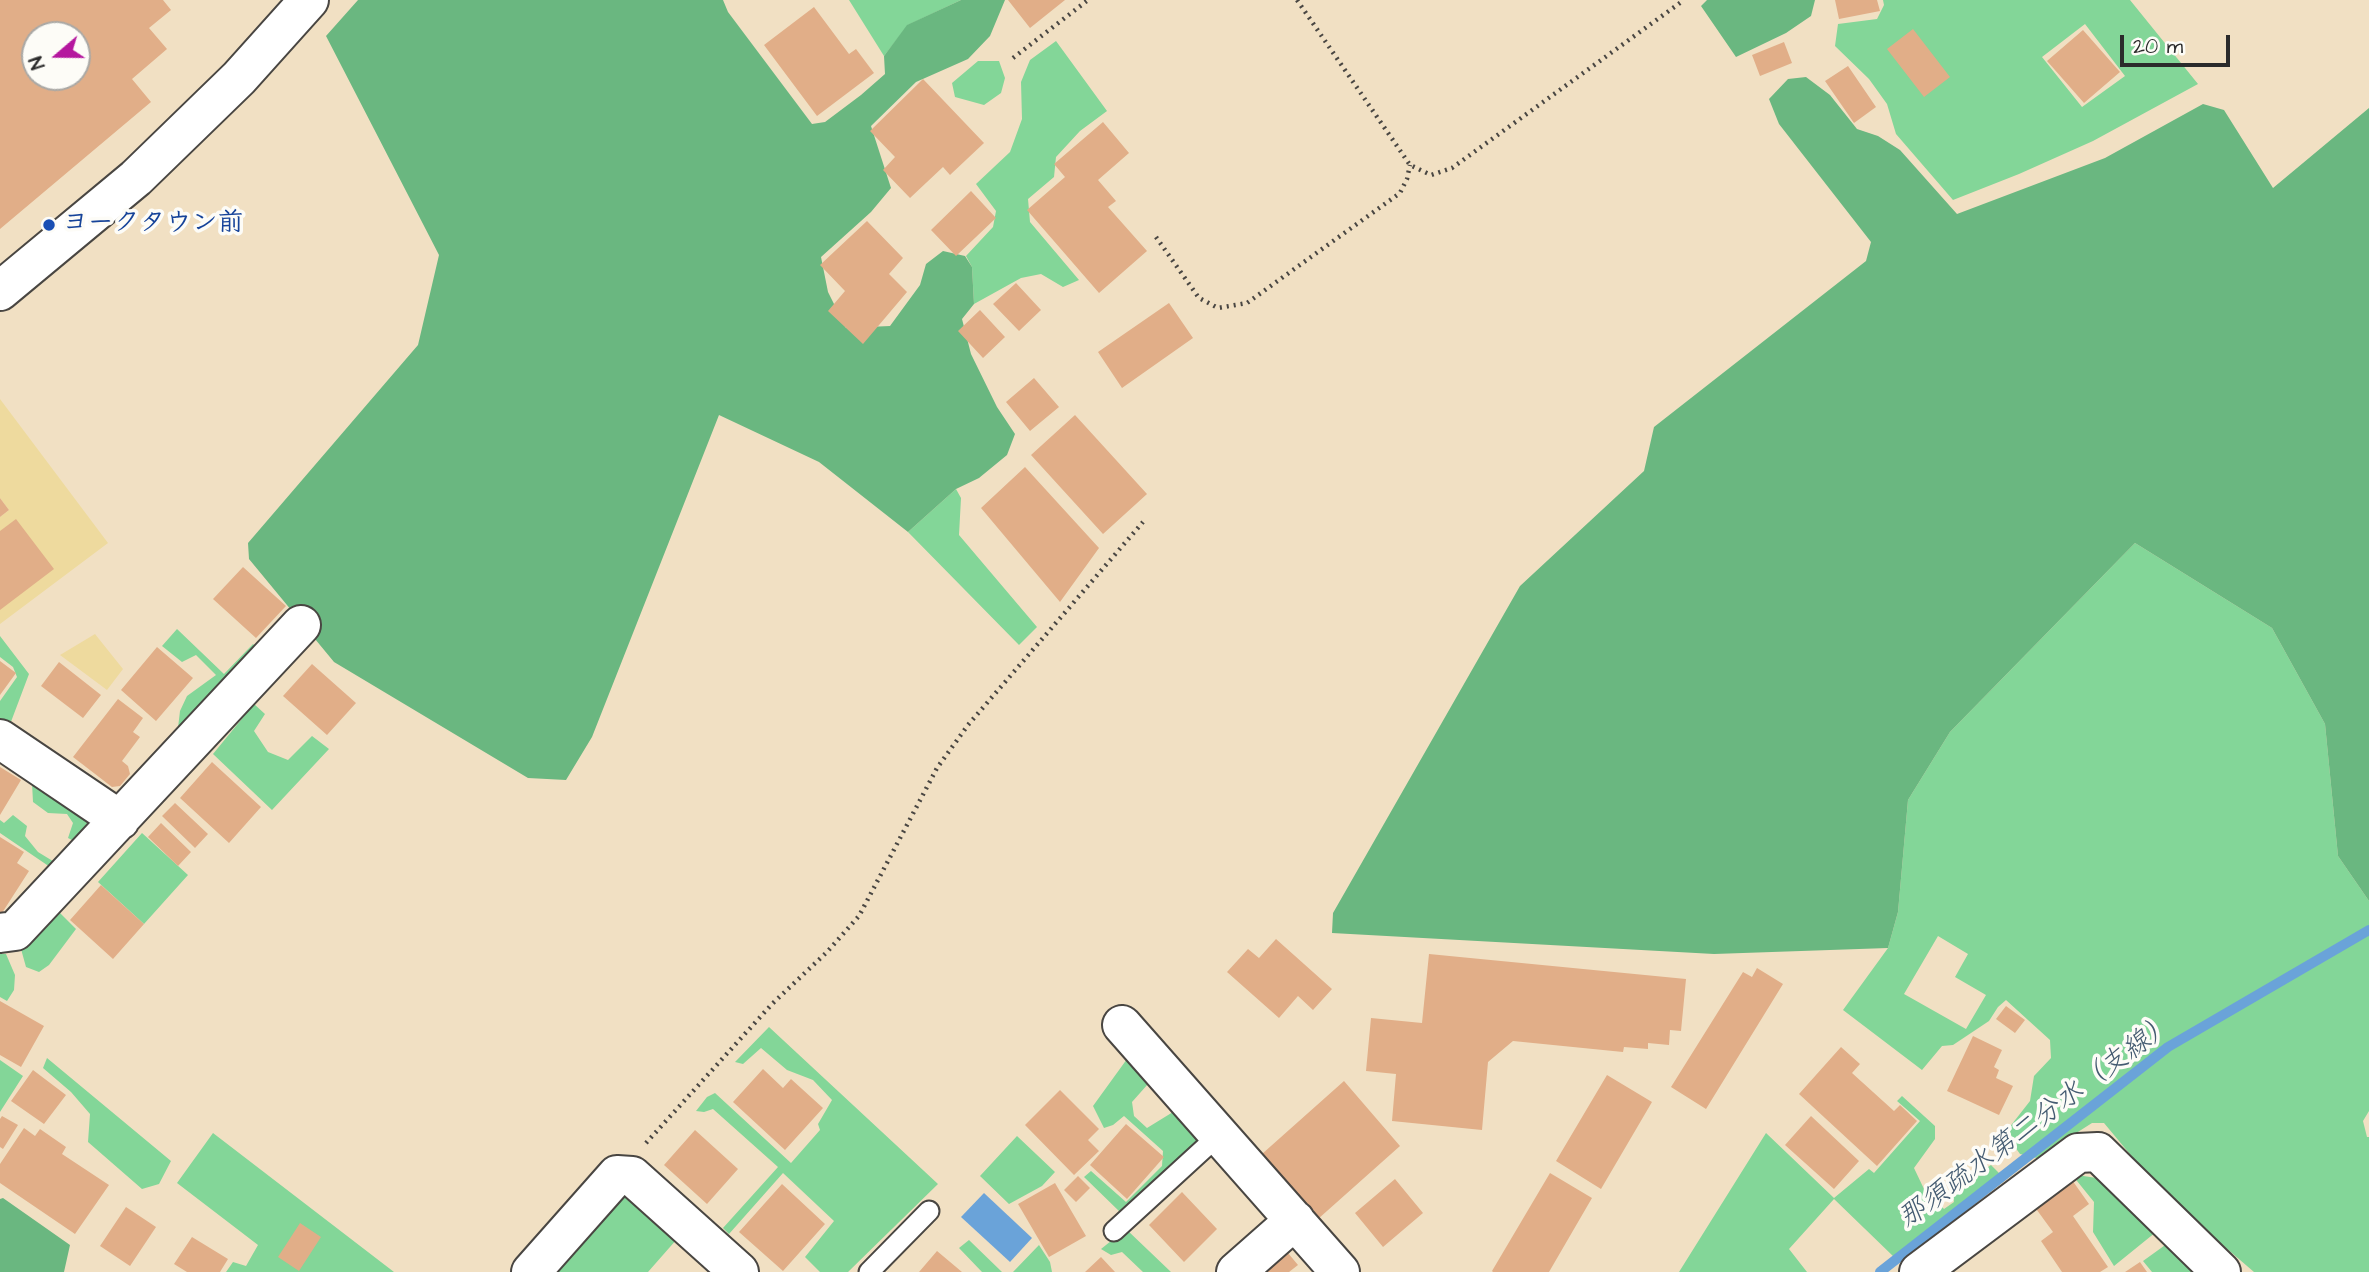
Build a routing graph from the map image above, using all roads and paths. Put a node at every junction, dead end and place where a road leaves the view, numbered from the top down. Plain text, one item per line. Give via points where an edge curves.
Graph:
1 (309, 0) edge
2 (1088, 0) edge
3 (1297, 0) edge
4 (1684, 0) edge
5 (1013, 58) dead end
6 (1410, 165) junction
7 (1156, 237) dead end
8 (0, 291) edge
9 (1143, 522) dead end
10 (301, 625) dead end
11 (0, 739) edge
12 (120, 820) junction
13 (0, 933) edge
14 (1122, 1026) dead end
15 (1220, 1134) junction
16 (617, 1175) junction
17 (929, 1211) dead end
18 (1295, 1220) junction
19 (1114, 1231) dead end
20 (531, 1272) edge
21 (739, 1272) edge
22 (869, 1272) edge
23 (1236, 1272) edge
24 (1340, 1272) edge
25 (1919, 1272) edge
26 (2221, 1272) edge

1 - 8 street via 239,78 136,178
2 - 5 path
3 - 6 path
4 - 6 path via 1452,168 1431,175
6 - 7 path via 1400,193 1247,303 1218,308 1199,299
9 - 16 path via 968,725 937,768 859,916
10 - 12 street
11 - 12 street
12 - 13 street via 15,931
14 - 15 street
15 - 18 street
15 - 19 lane
16 - 20 street
16 - 21 street via 632,1176
17 - 22 lane
18 - 23 street
18 - 24 street
25 - 26 street via 2078,1153 2098,1152

